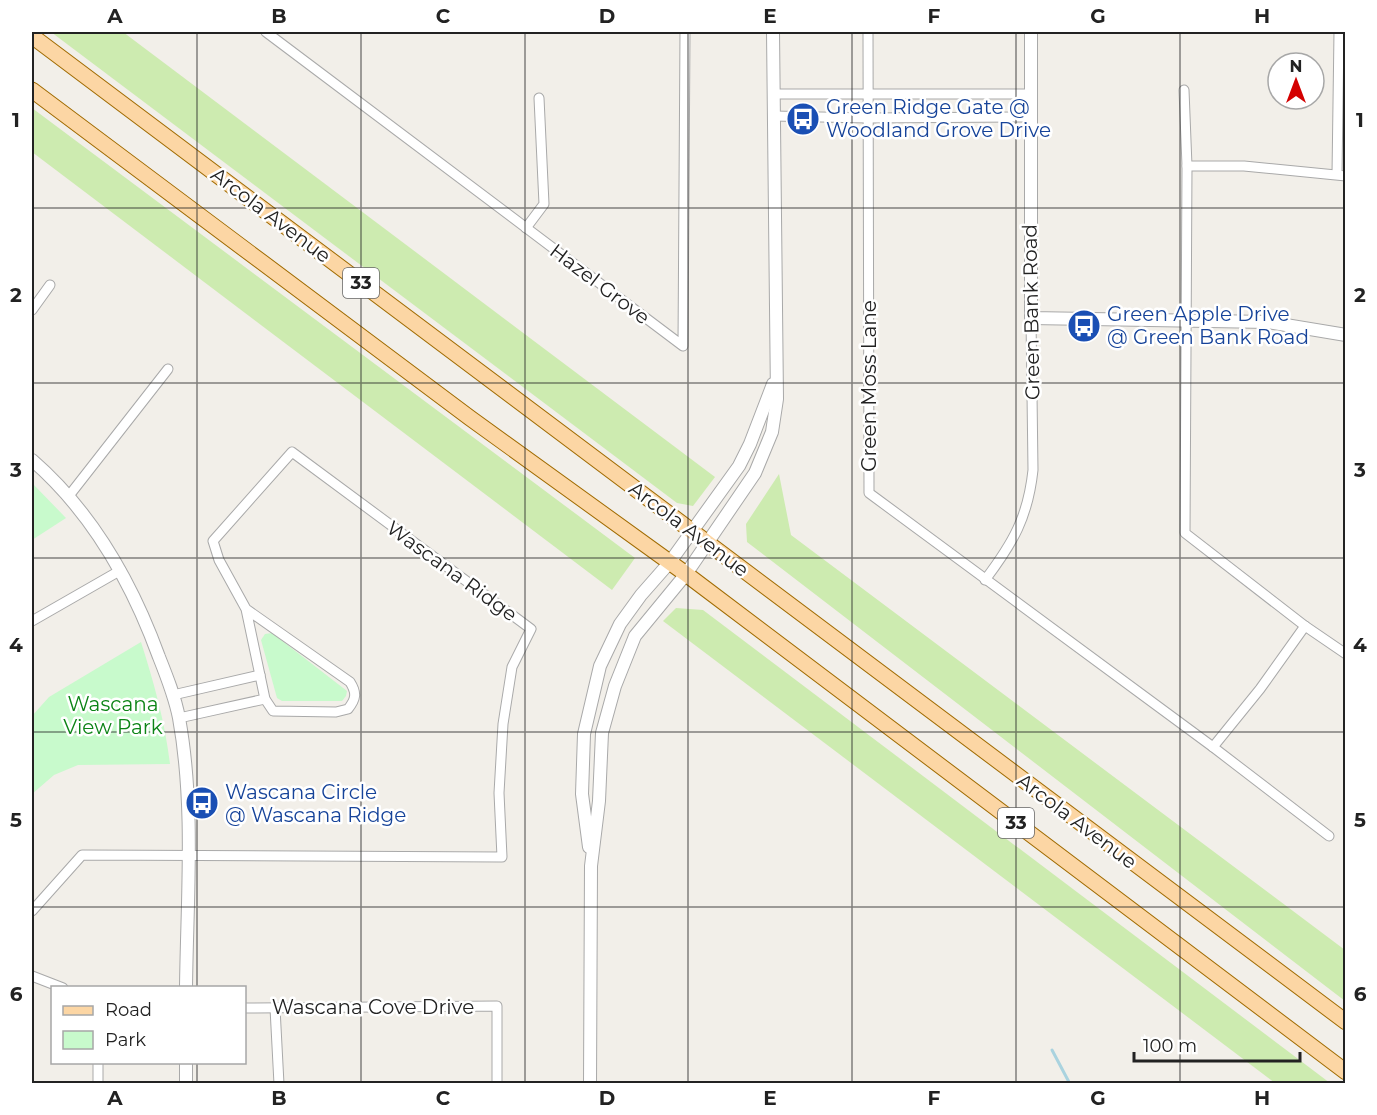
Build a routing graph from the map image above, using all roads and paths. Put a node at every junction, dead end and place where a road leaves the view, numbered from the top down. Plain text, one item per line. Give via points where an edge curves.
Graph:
1 (266, 32) edge
2 (685, 32) edge
3 (773, 32) edge
4 (868, 32) edge
5 (1031, 32) edge
6 (1339, 32) edge
7 (32, 36) edge
8 (32, 90) edge
9 (1184, 90) dead end
10 (773, 94) junction
11 (1030, 94) junction
12 (868, 95) junction
13 (539, 98) dead end
14 (773, 116) junction
15 (1030, 117) junction
16 (868, 118) junction
17 (1187, 166) junction
18 (1342, 175) edge
19 (526, 228) junction
20 (50, 285) dead end
21 (32, 310) edge
22 (1031, 318) junction
23 (1185, 320) junction
24 (1346, 336) edge
25 (168, 369) dead end
26 (777, 376) junction
27 (32, 460) edge
28 (68, 497) junction
29 (691, 531) junction
30 (708, 542) junction
31 (670, 562) junction
32 (121, 570) junction
33 (686, 574) junction
34 (985, 580) junction
35 (246, 609) junction
36 (32, 621) edge
37 (1305, 626) junction
38 (1346, 654) edge
39 (260, 675) junction
40 (173, 695) junction
41 (265, 699) junction
42 (179, 718) junction
43 (1213, 747) junction
44 (1329, 836) dead end
45 (188, 856) junction
46 (591, 866) junction
47 (32, 911) edge
48 (32, 976) edge
49 (60, 986) edge
50 (186, 986) edge
51 (246, 1008) edge
52 (276, 1008) junction
53 (1346, 1022) edge
54 (98, 1064) edge
55 (186, 1064) edge
56 (1346, 1072) edge
57 (98, 1083) edge
58 (186, 1083) edge
59 (279, 1083) edge
60 (497, 1083) edge
61 (590, 1083) edge

1 - 19 street, Hazel Grove
2 - 19 street, Hazel Grove via 683,346
3 - 10 street
4 - 12 street, Green Moss Lane
5 - 11 street, Green Bank Road
6 - 18 street
7 - 29 main road, Arcola Avenue / 33
8 - 31 main road, Arcola Avenue / 33 via 470,418
9 - 17 street
10 - 12 street
10 - 14 street
11 - 12 street
11 - 15 street, Green Bank Road
12 - 16 street, Green Moss Lane
13 - 19 street via 544,204
14 - 16 street
14 - 26 street
15 - 16 street
15 - 22 street, Green Bank Road
16 - 34 street, Green Moss Lane via 869,492
17 - 18 street via 1244,166
17 - 23 street
20 - 21 street
22 - 23 street
22 - 34 street, Green Bank Road via 1031,492 1019,529
23 - 24 street via 1268,321
23 - 37 street via 1185,533
25 - 28 street
26 - 29 street via 739,466
26 - 30 street via 772,432 755,473
27 - 28 street
28 - 32 street
29 - 30 main road, Arcola Avenue / 33
29 - 31 street
30 - 33 street
30 - 53 main road, Arcola Avenue / 33
31 - 33 main road, Arcola Avenue / 33
31 - 46 street via 620,624 600,666 584,734 582,794
32 - 36 street
32 - 40 street via 144,616
33 - 46 street via 634,636 615,686 602,733
33 - 56 main road, Arcola Avenue / 33
34 - 43 street, Green Moss Lane
35 - 39 street, Wascana Ridge
35 - 41 street, Wascana Ridge via 350,682 355,690 348,709 336,712 273,711
35 - 45 street, Wascana Ridge via 213,541 292,452 531,629 512,667 503,724 499,793 502,857
37 - 38 street
37 - 43 street
39 - 40 street
39 - 41 street, Wascana Ridge
40 - 42 street
41 - 42 street
42 - 45 street
43 - 44 street, Green Moss Lane
45 - 47 street via 82,855
45 - 50 street
46 - 61 street
48 - 49 street
51 - 52 street, Wascana Cove Drive
52 - 59 street
52 - 60 street, Wascana Cove Drive via 497,1006
54 - 57 street
55 - 58 street

